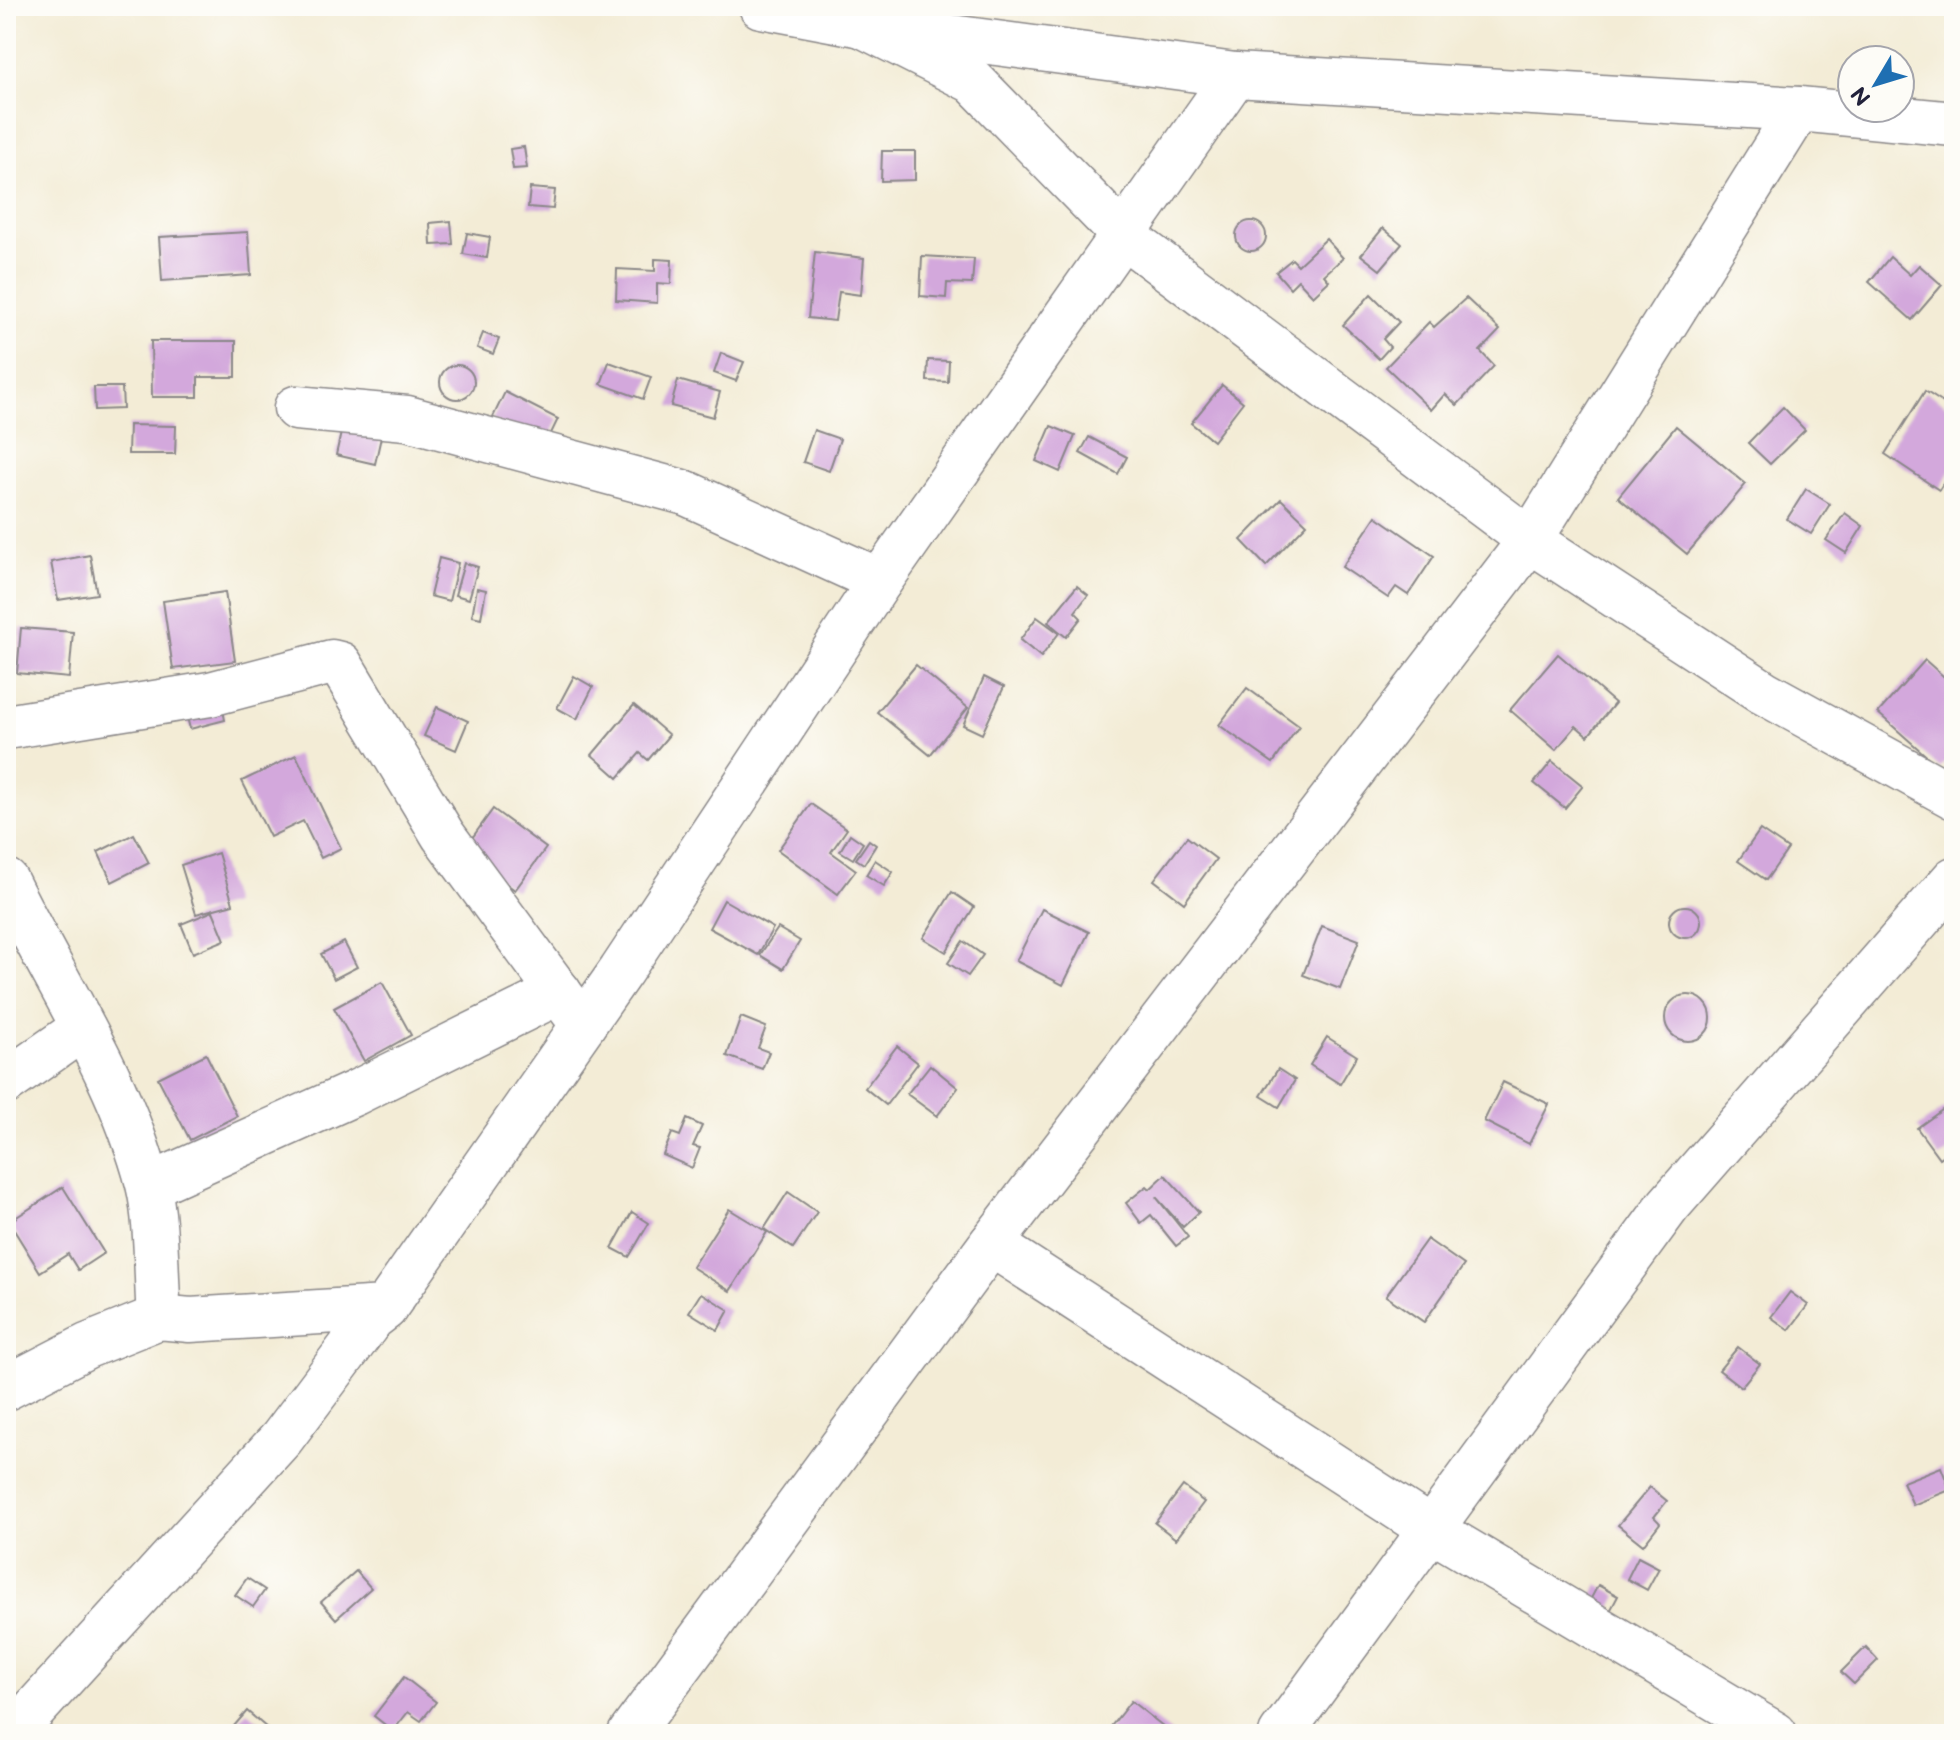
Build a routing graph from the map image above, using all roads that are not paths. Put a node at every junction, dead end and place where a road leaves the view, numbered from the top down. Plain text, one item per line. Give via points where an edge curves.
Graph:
1 (761, 6) edge
2 (862, 25) junction
3 (1235, 75) junction
4 (1799, 109) junction
5 (1954, 124) edge
6 (1124, 236) junction
7 (296, 408) dead end
8 (1530, 540) junction
9 (880, 581) junction
10 (6, 727) edge
11 (1954, 797) edge
12 (1954, 879) edge
13 (6, 881) edge
14 (571, 1008) junction
15 (83, 1028) junction
16 (6, 1082) edge
17 (149, 1186) junction
18 (991, 1244) junction
19 (385, 1308) junction
20 (159, 1317) junction
21 (6, 1388) edge
22 (1429, 1528) junction
23 (12, 1734) edge
24 (630, 1734) edge
25 (1281, 1734) edge
26 (1775, 1734) edge

1 - 2 street
2 - 3 street
2 - 6 street via 973,81
3 - 4 street
3 - 6 street
4 - 5 street
4 - 8 street
6 - 8 street
6 - 9 street
7 - 9 street via 407,418 686,493
8 - 11 street via 1763,692
8 - 18 street
9 - 14 street
10 - 14 street via 172,701 340,664 443,835
12 - 22 street via 1668,1206
13 - 15 street
14 - 17 street via 355,1093
14 - 19 street
15 - 16 street
15 - 17 street
17 - 20 street
18 - 22 street
18 - 24 street
19 - 20 street
19 - 23 street via 282,1438
20 - 21 street via 87,1346
22 - 25 street
22 - 26 street

